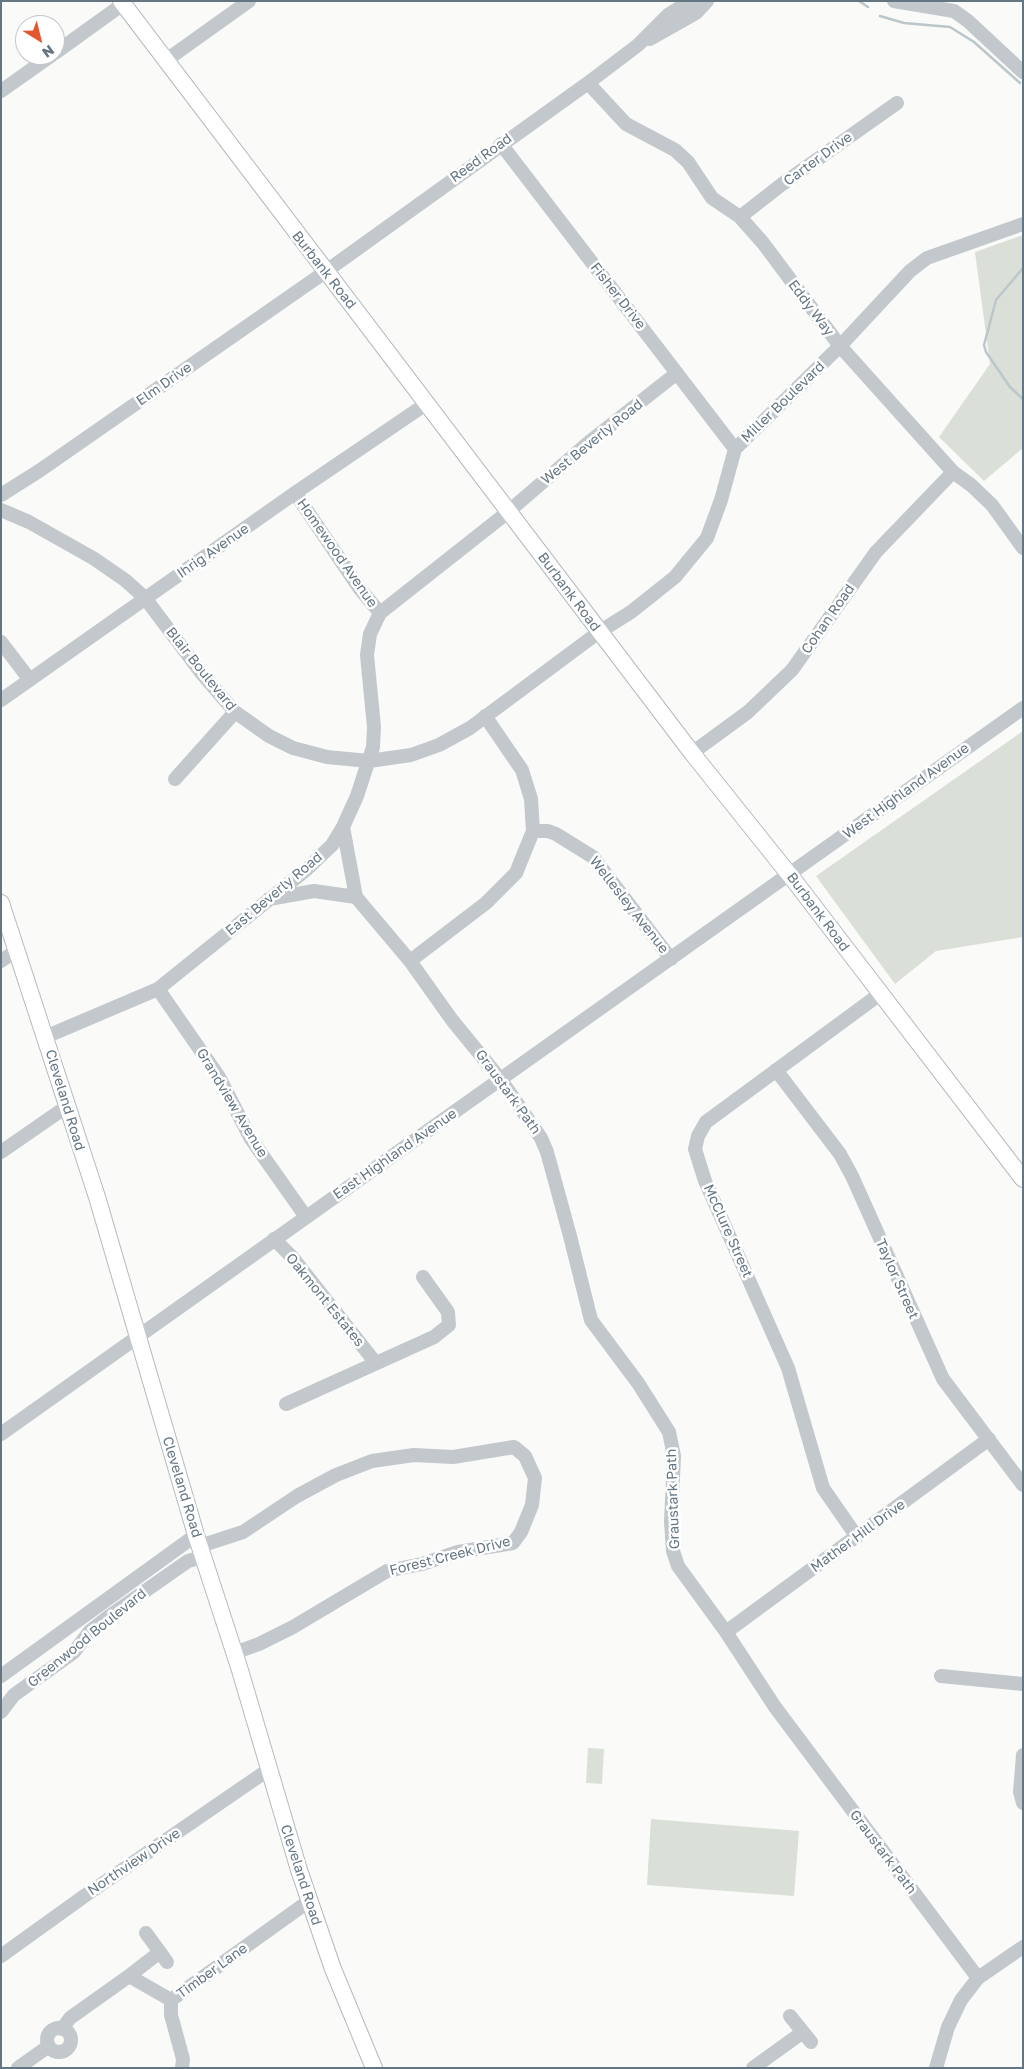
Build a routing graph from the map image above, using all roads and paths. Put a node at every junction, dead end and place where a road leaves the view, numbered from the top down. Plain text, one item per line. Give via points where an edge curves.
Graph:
1 (236, 1) edge
2 (249, 1) edge
3 (690, 1) edge
4 (707, 1) edge
5 (894, 1) edge
6 (122, 2) edge
7 (65, 45) edge
8 (638, 45) junction
9 (163, 58) junction
10 (38, 65) edge
11 (1023, 72) edge
12 (588, 83) junction
13 (1, 91) edge
14 (897, 102) dead end
15 (501, 144) junction
16 (740, 217) junction
17 (1023, 224) edge
18 (325, 272) junction
19 (840, 346) junction
20 (677, 373) junction
21 (426, 404) junction
22 (735, 449) junction
23 (953, 472) junction
24 (295, 493) junction
25 (1, 495) edge
26 (1, 510) edge
27 (508, 512) junction
28 (1023, 548) edge
29 (145, 598) junction
30 (380, 613) junction
31 (599, 632) junction
32 (1, 642) edge
33 (30, 680) junction
34 (1, 700) edge
35 (1023, 708) edge
36 (235, 712) junction
37 (485, 716) junction
38 (692, 753) junction
39 (369, 761) junction
40 (175, 779) dead end
41 (343, 827) junction
42 (533, 831) junction
43 (790, 875) junction
44 (356, 897) junction
45 (269, 898) junction
46 (1, 903) edge
47 (17, 950) junction
48 (671, 959) junction
49 (1, 961) edge
50 (410, 961) junction
51 (158, 989) junction
52 (880, 994) junction
53 (45, 1037) junction
54 (776, 1070) junction
55 (501, 1080) junction
56 (66, 1107) junction
57 (1, 1152) edge
58 (1023, 1179) edge
59 (306, 1217) junction
60 (274, 1239) junction
61 (423, 1276) dead end
62 (138, 1335) junction
63 (374, 1362) junction
64 (286, 1404) dead end
65 (1, 1434) edge
66 (989, 1439) junction
67 (1023, 1485) edge
68 (856, 1537) junction
69 (200, 1546) junction
70 (125, 1587) junction
71 (134, 1599) junction
72 (726, 1632) junction
73 (234, 1652) junction
74 (1, 1676) edge
75 (941, 1676) dead end
76 (1023, 1684) edge
77 (3, 1704) edge
78 (1023, 1755) edge
79 (268, 1770) junction
80 (1023, 1803) edge
81 (309, 1901) junction
82 (146, 1933) dead end
83 (1023, 1947) edge
84 (1, 1956) edge
85 (129, 1976) junction
86 (978, 1978) junction
87 (171, 2000) junction
88 (790, 2016) dead end
89 (62, 2029) junction
90 (49, 2046) junction
91 (18, 2068) edge
92 (182, 2068) edge
93 (374, 2068) edge
94 (753, 2068) edge
95 (936, 2068) edge

1 - 9 street
2 - 9 street
3 - 8 street, Reed Road via 668,15
4 - 8 street, Reed Road via 676,26
5 - 11 street via 954,11
6 - 7 street
6 - 9 main road, Burbank Road
8 - 12 street, Reed Road
9 - 18 main road, Burbank Road
10 - 13 street
12 - 15 street, Reed Road
12 - 16 street, Eddy Way via 626,124 675,150 688,162 712,198
14 - 16 street, Carter Drive
15 - 18 street, Reed Road
15 - 20 street, Fisher Drive
16 - 19 street, Eddy Way
17 - 19 street, Miller Boulevard via 927,258 910,271
18 - 21 main road, Burbank Road
18 - 25 street, Elm Drive
19 - 22 street, Miller Boulevard
19 - 23 street, Eddy Way
20 - 22 street, Fisher Drive
20 - 27 street, West Beverly Road
21 - 24 street, Ihrig Avenue
21 - 27 main road, Burbank Road
22 - 31 street, Miller Boulevard via 707,538 694,557 675,577 631,612
23 - 28 street, Eddy Way via 992,505
23 - 38 street, Cohan Road via 876,552 792,670 748,712
24 - 29 street, Ihrig Avenue
24 - 30 street, Homewood Avenue
26 - 29 street, Blair Boulevard via 93,558
27 - 30 street, East Beverly Road
27 - 31 main road, Burbank Road
29 - 33 street, Ihrig Avenue
29 - 36 street, Blair Boulevard
30 - 39 street, East Beverly Road via 370,634 367,655 374,732
31 - 37 street, Blair Boulevard
31 - 38 main road, Burbank Road
32 - 33 street
33 - 34 street, Ihrig Avenue
35 - 43 street, West Highland Avenue
36 - 39 street, Blair Boulevard via 293,748 327,757
36 - 40 street
37 - 39 street, Blair Boulevard via 453,739 424,751
37 - 42 street via 522,770 531,800
38 - 43 main road, Burbank Road
39 - 41 street, East Beverly Road
41 - 44 street, Graustark Path
41 - 45 street, East Beverly Road via 332,845 307,869
42 - 48 street, Wellesley Avenue via 556,834 593,857
42 - 50 street via 516,873 486,903
43 - 48 street, East Highland Avenue
43 - 52 main road, Burbank Road
44 - 45 street via 314,891
44 - 50 street, Graustark Path
45 - 51 street, East Beverly Road
46 - 47 main road, Cleveland Road
47 - 49 street
47 - 53 main road, Cleveland Road
48 - 55 street, East Highland Avenue
50 - 55 street, Graustark Path
51 - 53 street, East Beverly Road
51 - 59 street, Grandview Avenue via 219,1077 251,1139
52 - 54 street, McClure Street
52 - 58 main road, Burbank Road
53 - 56 main road, Cleveland Road
54 - 66 street, Taylor Street via 840,1154 943,1379
54 - 68 street, McClure Street via 706,1122 695,1148 705,1181 788,1368 823,1488
55 - 59 street, East Highland Avenue
55 - 72 street, Graustark Path via 547,1152 591,1320 644,1390 669,1432 674,1456 670,1522 673,1551 678,1566
56 - 57 street
56 - 62 main road, Cleveland Road
59 - 60 street, East Highland Avenue
60 - 62 street, East Highland Avenue
60 - 63 street, Oakmont Estates via 293,1258
61 - 63 street, Oakmont Estates via 448,1312 449,1325 434,1337
62 - 65 street, East Highland Avenue
62 - 69 main road, Cleveland Road
63 - 64 street, Oakmont Estates
66 - 67 street, Taylor Street
66 - 68 street, Mather Hill Drive
68 - 72 street, Mather Hill Drive
69 - 70 street, Greenwood Boulevard
69 - 71 street, Greenwood Boulevard via 188,1561
69 - 73 main road, Cleveland Road
69 - 73 street, Forest Creek Drive via 243,1532 297,1496 336,1475 372,1462 414,1455 453,1457 514,1446 526,1456 535,1478 532,1506 513,1543 458,1552 387,1571 293,1627
70 - 71 street
70 - 74 street, Greenwood Boulevard
71 - 77 street, Greenwood Boulevard via 90,1631 74,1652
72 - 86 street, Graustark Path via 775,1707
73 - 79 main road, Cleveland Road
75 - 76 street
78 - 80 street via 1020,1792
79 - 81 main road, Cleveland Road
79 - 84 street, Northview Drive
81 - 87 street, Timber Lane
81 - 93 main road, Cleveland Road
82 - 85 street via 163,1957
83 - 86 street
85 - 87 street
85 - 89 street via 70,2018
86 - 95 street via 961,2000 948,2027
87 - 92 street, Timber Lane
88 - 94 street via 807,2037
89 - 90 street via 49,2034
89 - 90 street via 70,2037 68,2048 59,2052
90 - 91 street

